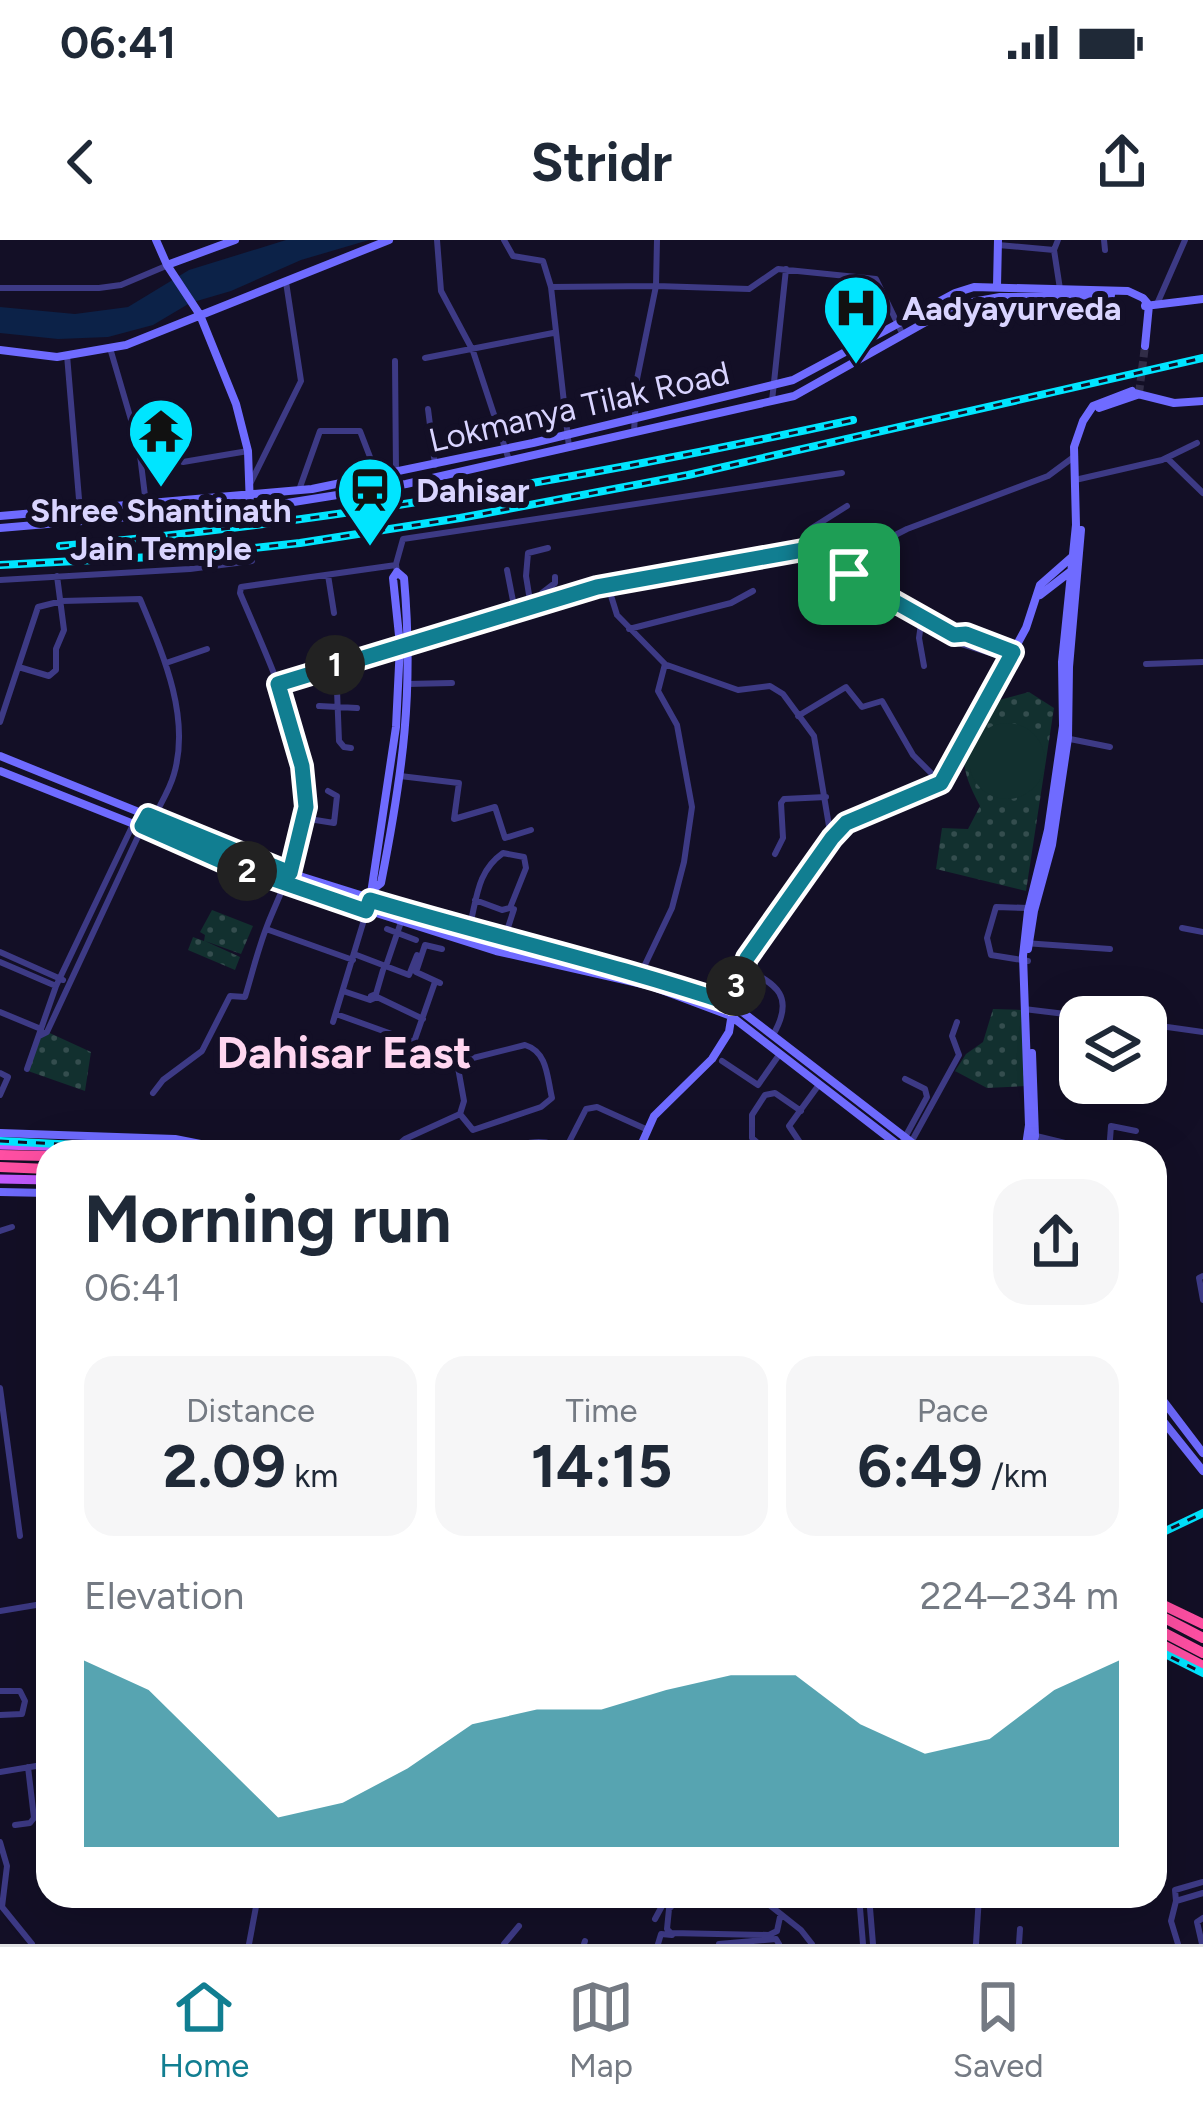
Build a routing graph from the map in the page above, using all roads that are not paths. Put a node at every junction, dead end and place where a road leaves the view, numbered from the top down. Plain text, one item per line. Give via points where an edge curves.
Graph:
1 (156, 240) edge
2 (236, 240) edge
3 (389, 240) edge
4 (437, 240) edge
5 (503, 240) edge
6 (657, 240) edge
7 (1058, 240) edge
8 (1104, 240) edge
9 (1185, 240) edge
10 (998, 242) edge
11 (1054, 250) junction
12 (1105, 250) dead end
13 (167, 266) junction
14 (786, 269) junction
15 (286, 283) junction
16 (656, 286) junction
17 (550, 287) junction
18 (0, 288) edge
19 (1060, 289) junction
20 (998, 292) junction
21 (1203, 298) edge
22 (1150, 305) junction
23 (197, 311) junction
24 (897, 324) junction
25 (553, 333) junction
26 (903, 335) junction
27 (1142, 346) tunnel mouth
28 (110, 348) junction
29 (0, 350) edge
30 (473, 351) junction
31 (67, 356) junction
32 (425, 358) dead end
33 (395, 361) dead end
34 (773, 385) junction
35 (1203, 400) edge
36 (772, 401) junction
37 (428, 409) dead end
38 (634, 418) junction
39 (634, 432) junction
40 (566, 435) junction
41 (1197, 443) dead end
42 (568, 447) junction
43 (507, 449) junction
44 (248, 452) junction
45 (1075, 456) junction
46 (1166, 458) junction
47 (509, 460) junction
48 (183, 462) dead end
49 (435, 465) junction
50 (375, 470) dead end
51 (842, 473) dead end
52 (396, 474) junction
53 (1076, 480) junction
54 (299, 490) junction
55 (249, 491) junction
56 (1203, 493) edge
57 (146, 504) junction
58 (847, 506) dead end
59 (250, 507) junction
60 (80, 511) junction
61 (0, 516) edge
62 (77, 522) junction
63 (0, 529) edge
64 (548, 548) dead end
65 (803, 550) junction
66 (1076, 555) junction
67 (252, 561) dead end
68 (1075, 568) junction
69 (396, 569) junction
70 (507, 570) dead end
71 (849, 574) junction
72 (328, 575) junction
73 (57, 576) junction
74 (555, 578) dead end
75 (0, 580) edge
76 (608, 586) junction
77 (528, 591) junction
78 (753, 591) dead end
79 (1038, 596) junction
80 (543, 598) junction
81 (62, 601) junction
82 (531, 607) junction
83 (515, 611) junction
84 (334, 613) dead end
85 (922, 617) junction
86 (629, 629) junction
87 (405, 643) junction
88 (207, 649) dead end
89 (1011, 656) junction
90 (1203, 662) edge
91 (166, 663) junction
92 (359, 664) dead end
93 (665, 664) junction
94 (1147, 664) dead end
95 (924, 666) dead end
96 (336, 667) junction
97 (21, 668) junction
98 (398, 683) junction
99 (452, 683) dead end
100 (278, 684) junction
101 (410, 684) junction
102 (320, 706) dead end
103 (338, 706) junction
104 (357, 708) dead end
105 (798, 716) junction
106 (0, 722) edge
107 (1064, 738) junction
108 (1110, 747) dead end
109 (351, 748) dead end
110 (0, 756) edge
111 (0, 771) edge
112 (391, 776) junction
113 (402, 777) junction
114 (44, 782) junction
115 (941, 783) junction
116 (328, 790) dead end
117 (826, 797) junction
118 (147, 815) junction
119 (303, 818) junction
120 (138, 825) junction
121 (531, 830) dead end
122 (832, 838) junction
123 (776, 854) dead end
124 (290, 873) junction
125 (285, 884) junction
126 (371, 895) junction
127 (475, 901) junction
128 (1028, 908) junction
129 (514, 909) dead end
130 (366, 911) junction
131 (401, 922) junction
132 (266, 928) junction
133 (467, 928) junction
134 (1182, 928) dead end
135 (387, 929) dead end
136 (1203, 932) edge
137 (397, 933) junction
138 (416, 940) dead end
139 (504, 940) junction
140 (1026, 943) junction
141 (442, 949) dead end
142 (1110, 949) dead end
143 (0, 952) edge
144 (417, 955) dead end
145 (353, 957) junction
146 (1025, 961) junction
147 (0, 962) edge
148 (385, 968) junction
149 (743, 968) junction
150 (641, 974) junction
151 (62, 984) junction
152 (343, 991) junction
153 (362, 997) junction
154 (732, 1004) junction
155 (1027, 1009) junction
156 (0, 1012) edge
157 (1059, 1013) edge
158 (731, 1016) junction
159 (423, 1019) junction
160 (957, 1022) dead end
161 (1167, 1027) edge
162 (41, 1032) junction
163 (1203, 1032) edge
164 (773, 1035) junction
165 (779, 1055) junction
166 (722, 1061) dead end
167 (27, 1069) dead end
168 (4, 1075) edge
169 (905, 1079) dead end
170 (836, 1083) junction
171 (818, 1086) junction
172 (153, 1094) dead end
173 (828, 1094) junction
174 (0, 1095) edge
175 (801, 1111) junction
176 (460, 1114) junction
177 (648, 1130) junction
178 (1136, 1131) dead end
179 (0, 1133) edge
180 (1032, 1135) junction
181 (909, 1138) junction
182 (180, 1140) edge
183 (403, 1140) edge
184 (571, 1140) edge
185 (643, 1140) edge
186 (754, 1140) edge
187 (798, 1140) edge
188 (890, 1140) edge
189 (1031, 1140) edge
190 (1053, 1140) edge
191 (1108, 1140) edge
192 (0, 1145) edge
193 (36, 1146) edge
194 (0, 1155) edge
195 (36, 1156) edge
196 (0, 1168) edge
197 (36, 1169) edge
198 (0, 1179) edge
199 (36, 1180) edge
200 (0, 1192) edge
201 (36, 1192) edge
202 (11, 1227) dead end
203 (0, 1231) edge
204 (1203, 1276) edge
205 (1203, 1300) edge
206 (0, 1388) edge
207 (1167, 1406) edge
208 (1167, 1426) edge
209 (1203, 1453) edge
210 (1203, 1471) edge
211 (20, 1537) dead end
212 (36, 1605) edge
213 (1167, 1607) edge
214 (0, 1611) edge
215 (1167, 1619) edge
216 (1203, 1624) edge
217 (1167, 1634) edge
218 (1203, 1638) edge
219 (1167, 1650) edge
220 (1203, 1653) edge
221 (1203, 1666) edge
222 (0, 1690) edge
223 (0, 1715) edge
224 (36, 1766) edge
225 (28, 1767) junction
226 (0, 1772) edge
227 (15, 1826) dead end
228 (0, 1842) edge
229 (1203, 1882) edge
230 (1203, 1893) edge
231 (1176, 1901) junction
232 (256, 1908) edge
233 (661, 1908) edge
234 (670, 1908) edge
235 (771, 1908) edge
236 (860, 1908) edge
237 (870, 1908) edge
238 (978, 1908) edge
239 (1, 1910) edge
240 (780, 1917) junction
241 (1203, 1918) edge
242 (655, 1919) dead end
243 (519, 1926) dead end
244 (1020, 1929) dead end
245 (873, 1941) edge
246 (863, 1942) edge
247 (32, 1944) edge
248 (249, 1944) edge
249 (504, 1944) edge
250 (658, 1944) edge
251 (716, 1944) edge
252 (779, 1944) edge
253 (812, 1944) edge
254 (976, 1944) edge
255 (1019, 1944) edge
256 (1178, 1944) edge
257 (1202, 1944) edge

1 - 13 street
2 - 13 street
3 - 15 street
4 - 30 street via 441,291
5 - 17 street via 513,256 543,261
6 - 16 street
7 - 11 street
8 - 12 street
9 - 22 street
10 - 11 street
10 - 20 street
11 - 19 street
13 - 18 street via 99,288
13 - 23 street
14 - 16 street via 749,289
14 - 24 street via 875,279
14 - 34 street
15 - 23 street
15 - 55 street via 302,381
16 - 17 street
16 - 38 street
17 - 25 street
19 - 20 street
19 - 22 street via 1128,291
20 - 22 street via 1125,295
20 - 24 street, Lokmanya Tilak Road via 955,292
20 - 26 street
21 - 22 street
22 - 27 street
23 - 28 street via 162,333
23 - 44 street
24 - 26 street
24 - 34 street, Lokmanya Tilak Road
25 - 30 street
25 - 40 street
26 - 36 street
28 - 31 street
28 - 57 street
29 - 31 street
30 - 32 street
30 - 43 street
31 - 60 street
33 - 52 street
34 - 36 street
34 - 38 street, Lokmanya Tilak Road
35 - 45 street via 1174,404 1135,392 1096,410
36 - 39 street
37 - 49 street
38 - 39 street
38 - 40 street, Lokmanya Tilak Road
39 - 42 street
40 - 42 street
40 - 43 street, Lokmanya Tilak Road
41 - 46 street
42 - 47 street
43 - 47 street
43 - 49 street, Lokmanya Tilak Road
44 - 48 street
44 - 55 street
45 - 53 street
45 - 71 street via 1048,476 866,550
46 - 53 street
46 - 56 street
47 - 59 street
49 - 52 street, Lokmanya Tilak Road
50 - 54 street via 360,430 320,430
51 - 69 street via 403,539
52 - 54 street, Lokmanya Tilak Road
53 - 66 street
54 - 55 street, Lokmanya Tilak Road
55 - 57 street, Lokmanya Tilak Road
55 - 59 street
57 - 60 street, Lokmanya Tilak Road
58 - 65 street via 812,528
59 - 62 street
60 - 61 street, Lokmanya Tilak Road
60 - 62 street
62 - 63 street
64 - 77 street via 528,553
65 - 71 street
65 - 76 street
66 - 68 street
66 - 79 street via 1040,585
67 - 73 street
68 - 79 street
68 - 107 street via 1062,662
69 - 72 street
69 - 87 street
70 - 83 street
71 - 85 street
72 - 84 street
72 - 100 street via 241,587
73 - 75 street
73 - 81 street
74 - 80 street
76 - 80 street
76 - 86 street
77 - 80 street
77 - 82 street
78 - 86 street
79 - 89 street
80 - 82 street
81 - 91 street via 140,599
81 - 97 street via 38,607
81 - 97 street via 54,674
82 - 83 street
83 - 87 street
85 - 89 street via 962,644
85 - 95 street
86 - 93 street
87 - 96 street
87 - 98 street
87 - 101 street
88 - 91 street
89 - 115 street
90 - 94 street
91 - 118 street via 177,762
92 - 96 street
93 - 105 street via 737,690 776,689
93 - 150 street via 658,691 677,724 692,807 672,908
96 - 100 street
96 - 103 street
97 - 106 street
98 - 101 street
98 - 112 street
99 - 101 street
100 - 119 street via 302,766
101 - 113 street
102 - 103 street
103 - 104 street
103 - 109 street via 340,745
105 - 115 street via 846,687 862,706 882,701 913,755
105 - 117 street via 814,736
107 - 108 street
107 - 128 street
107 - 140 street via 1052,845
110 - 114 street
111 - 114 street
112 - 113 street
112 - 126 street
113 - 121 street via 459,783 454,819 495,807 506,838
113 - 126 street via 381,883
114 - 118 street
114 - 120 street
115 - 122 street via 846,823
116 - 119 street via 338,796 334,824
117 - 122 street
117 - 123 street via 781,802
118 - 120 street
118 - 124 street
119 - 124 street
120 - 125 street
120 - 151 street
122 - 149 street
124 - 125 street
124 - 126 street
125 - 130 street
125 - 132 street
126 - 130 street
126 - 133 street
127 - 127 street via 490,862 503,853 524,857 514,904 502,910
127 - 133 street
128 - 140 street
128 - 146 street via 996,907 987,938 991,956
129 - 139 street
130 - 131 street
130 - 145 street
131 - 137 street
131 - 158 street via 651,986
132 - 145 street
132 - 172 street via 244,997 230,996 202,1051
133 - 139 street
134 - 136 street
135 - 137 street
137 - 138 street
137 - 148 street
139 - 150 street
140 - 142 street
140 - 146 street
141 - 159 street via 425,945 416,972 438,982
143 - 151 street
144 - 148 street via 409,975
145 - 148 street
145 - 152 street
146 - 155 street
147 - 151 street
148 - 153 street via 376,994
149 - 154 street
149 - 164 street via 770,980 781,998 783,1018
150 - 154 street
151 - 162 street
152 - 153 street
152 - 159 street via 334,1018 412,1042
153 - 159 street
154 - 158 street
154 - 164 street
155 - 157 street
155 - 180 street
156 - 162 street
158 - 165 street
158 - 177 street via 712,1059
160 - 181 street via 959,1055
161 - 163 street
162 - 167 street
164 - 170 street
165 - 166 street via 758,1085
165 - 171 street
168 - 174 street
169 - 181 street via 927,1094
170 - 173 street
170 - 181 street
171 - 173 street
171 - 175 street
173 - 188 street
175 - 186 street via 765,1095 752,1114
175 - 187 street via 789,1126
176 - 176 street via 458,1062 536,1050 548,1102 477,1130
176 - 183 street
177 - 184 street via 597,1107 586,1109
177 - 185 street
178 - 191 street via 1111,1126
179 - 182 street
180 - 189 street
180 - 190 street
192 - 193 main road
194 - 195 highway
196 - 197 highway
198 - 199 main road
200 - 201 street
202 - 203 street
204 - 205 street
206 - 211 street
207 - 209 street
208 - 210 street
212 - 214 street
213 - 216 highway
215 - 218 highway
217 - 220 highway
219 - 221 highway
222 - 223 street via 20,1691 26,1700 22,1714
224 - 225 street
225 - 226 street
225 - 227 street via 34,1818
228 - 239 street via 8,1866
229 - 231 street via 1175,1890
230 - 231 street
231 - 256 street
232 - 248 street
233 - 242 street
234 - 240 street via 671,1933 769,1935
235 - 240 street
236 - 246 street
237 - 245 street
238 - 254 street
239 - 247 street
240 - 253 street
241 - 257 street
243 - 249 street
244 - 255 street
245 - 246 street
250 - 251 street via 664,1934
251 - 252 street

